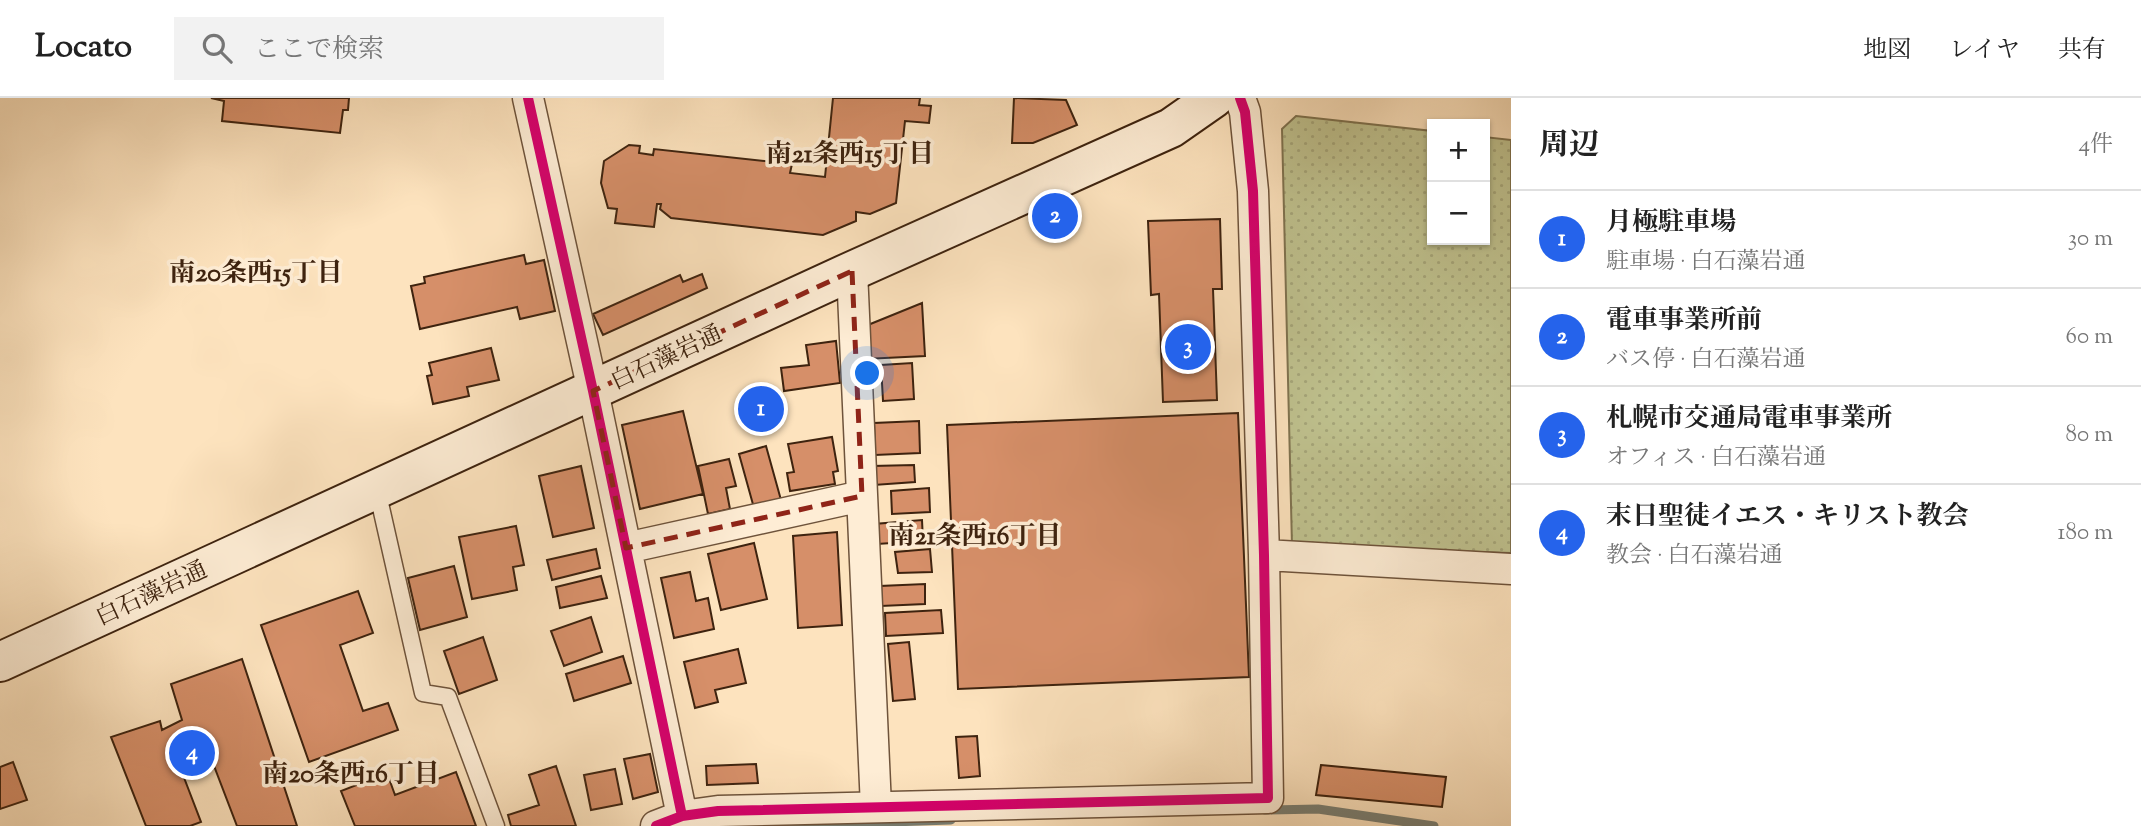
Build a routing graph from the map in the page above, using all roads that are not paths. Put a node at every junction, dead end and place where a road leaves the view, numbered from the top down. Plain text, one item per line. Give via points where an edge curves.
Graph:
1 (527, 98) edge
2 (1214, 98) edge
3 (1240, 98) edge
4 (852, 271) junction
5 (593, 391) junction
6 (377, 490) junction
7 (862, 496) junction
8 (626, 548) junction
9 (1264, 555) junction
10 (1511, 569) edge
11 (0, 662) edge
12 (876, 807) junction
13 (669, 821) edge
14 (496, 826) edge

1 - 5 street
2 - 4 main road, 白石藻岩通 via 1171,128
3 - 9 street via 1253,191
4 - 5 main road, 白石藻岩通
4 - 7 street
5 - 6 main road, 白石藻岩通
5 - 8 street
6 - 11 main road, 白石藻岩通
6 - 14 lane via 423,693 448,697
7 - 8 street
7 - 12 street
8 - 13 street
9 - 10 street
9 - 12 street via 1268,798
12 - 13 street via 718,811

